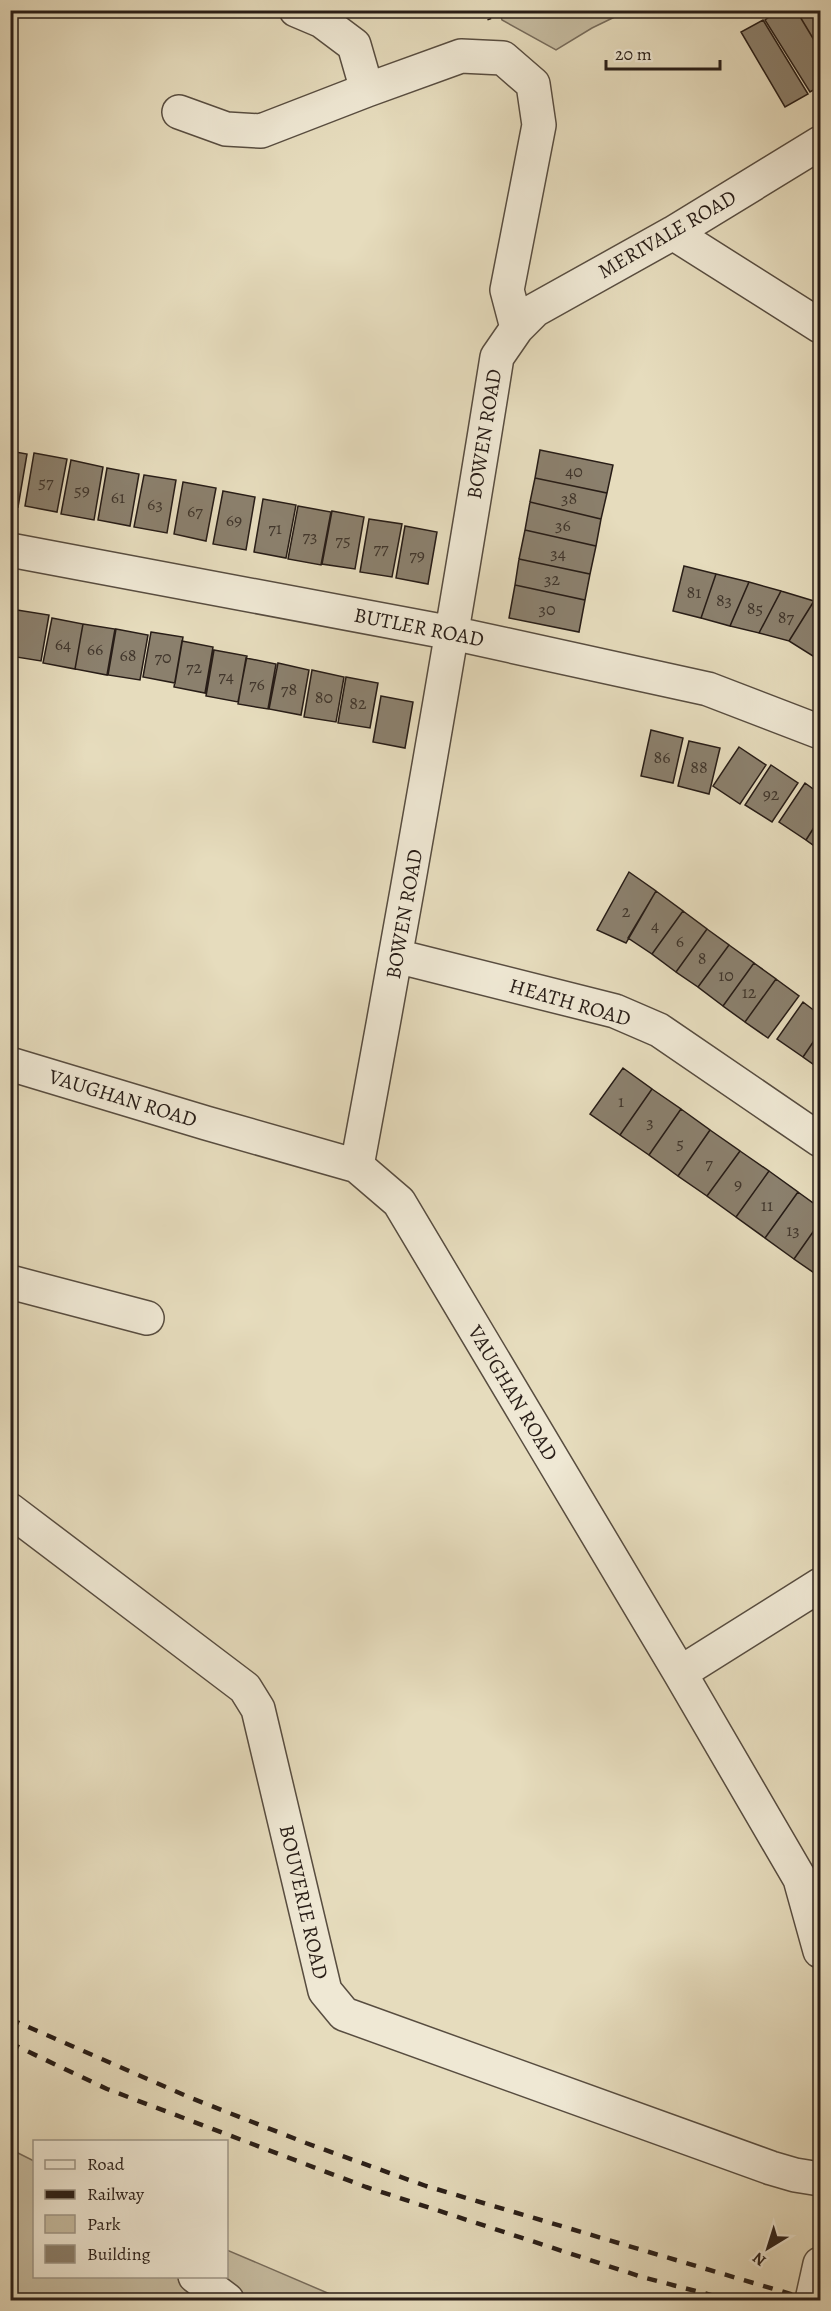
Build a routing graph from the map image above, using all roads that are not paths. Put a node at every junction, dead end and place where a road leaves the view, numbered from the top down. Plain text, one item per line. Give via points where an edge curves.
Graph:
1 (296, 10) edge
2 (366, 90) junction
3 (179, 112) dead end
4 (820, 143) edge
5 (673, 233) junction
6 (820, 326) edge
7 (517, 328) junction
8 (10, 550) edge
9 (452, 633) junction
10 (820, 732) edge
11 (396, 956) junction
12 (10, 1064) edge
13 (820, 1140) edge
14 (357, 1166) junction
15 (10, 1282) edge
16 (147, 1318) dead end
17 (10, 1510) edge
18 (820, 1585) edge
19 (680, 1672) junction
20 (820, 1951) edge
21 (820, 2179) edge
22 (820, 2264) edge
23 (196, 2278) edge
24 (227, 2301) edge
25 (812, 2301) edge

1 - 2 street via 322,21 354,45
2 - 3 street via 261,131 226,129
2 - 7 street via 461,56 503,58 533,84 539,124 507,290
4 - 5 street, MERIVALE ROAD
5 - 6 street
5 - 7 street, MERIVALE ROAD via 535,310
7 - 9 street, BOWEN ROAD via 497,357
8 - 9 street, BUTLER ROAD
9 - 10 street, BUTLER ROAD via 708,689
9 - 11 street, BOWEN ROAD
11 - 13 street, HEATH ROAD via 615,1011 641,1022 659,1030
11 - 14 street, BOWEN ROAD
12 - 14 street, VAUGHAN ROAD
14 - 19 street, VAUGHAN ROAD via 399,1202
15 - 16 street
17 - 21 street, BOUVERIE ROAD via 244,1688 258,1709 325,1990 344,2014 771,2168
18 - 19 street
19 - 20 street, VAUGHAN ROAD via 800,1879
22 - 25 street
23 - 24 street

